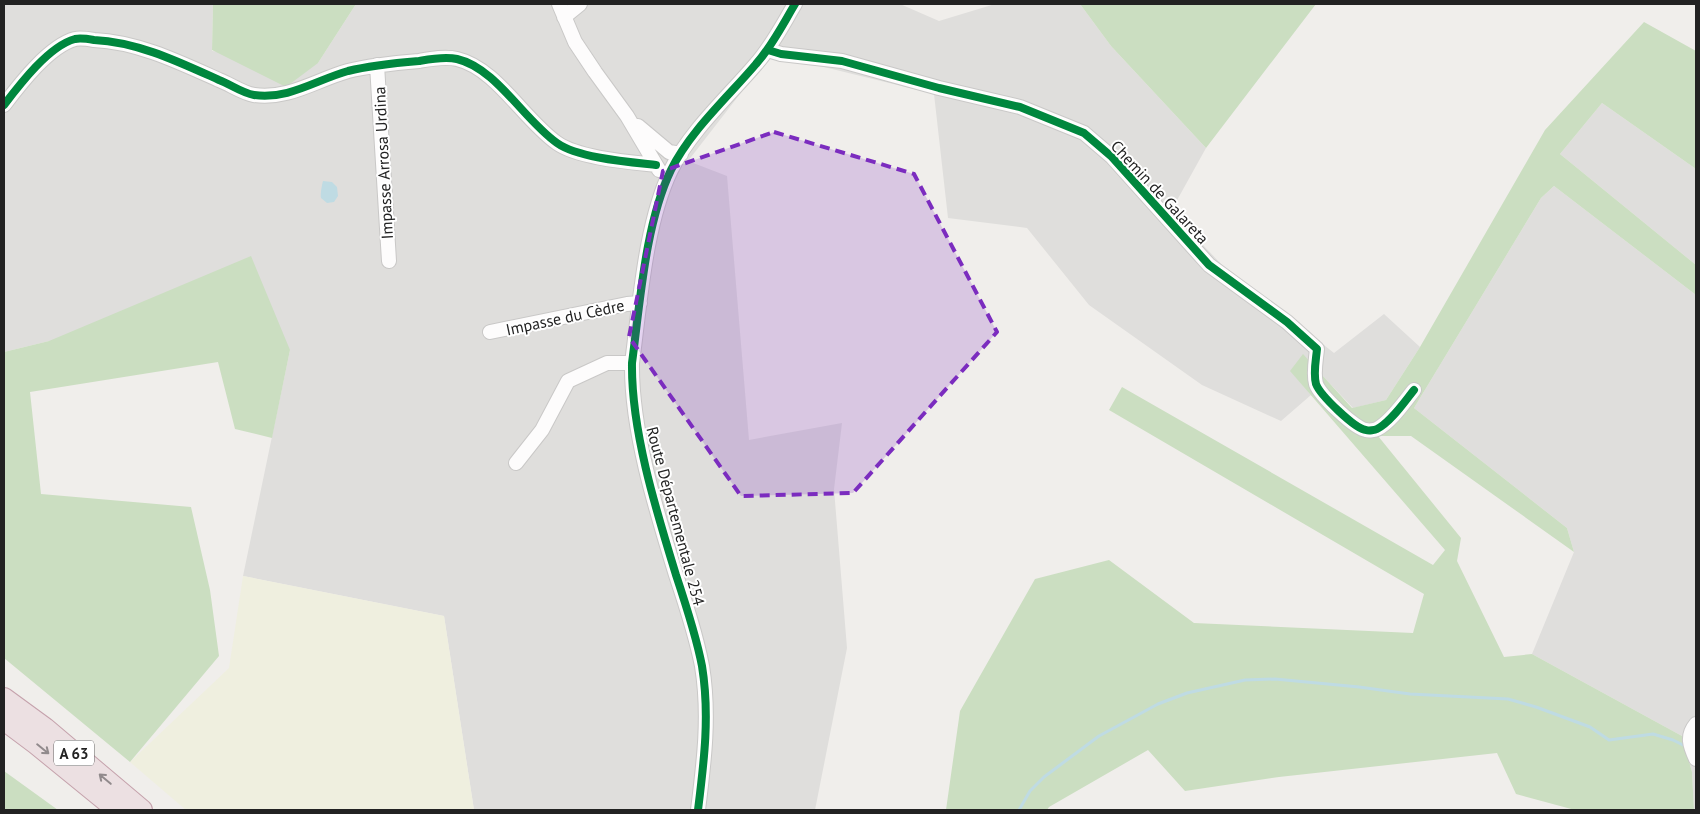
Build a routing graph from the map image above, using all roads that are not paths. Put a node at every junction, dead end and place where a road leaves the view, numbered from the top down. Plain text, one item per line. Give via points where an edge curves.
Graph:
1 (580, 4) edge
2 (795, 4) edge
3 (562, 10) edge
4 (768, 50) junction
5 (377, 65) junction
6 (4, 105) edge
7 (626, 116) junction
8 (665, 149) junction
9 (681, 154) junction
10 (651, 157) junction
11 (666, 182) junction
12 (389, 261) dead end
13 (640, 303) junction
14 (490, 332) dead end
15 (632, 363) junction
16 (1414, 390) dead end
17 (516, 463) dead end
18 (4, 698) edge
19 (4, 720) edge
20 (1696, 724) edge
21 (1696, 759) edge
22 (117, 810) edge
23 (142, 810) edge
24 (698, 810) edge

1 - 3 street
2 - 4 street, Route Départementale 254
3 - 7 street via 575,42
4 - 9 street, Route Départementale 254
4 - 16 street, Chemin de Galareta via 842,61 1020,107 1084,134 1112,157 1209,265 1317,349 1317,385 1337,410 1359,428 1367,431 1377,429 1391,418
5 - 6 street via 346,72 298,91 253,95 172,59 114,41 76,39 54,49
5 - 10 street via 456,58 491,78 530,120 558,144 622,161
5 - 12 street, Impasse Arrosa Urdina
7 - 8 street
7 - 10 street
8 - 9 street
8 - 10 street
9 - 11 street, Route Départementale 254
10 - 11 street
11 - 13 street, Route Départementale 254 via 651,235
13 - 14 street, Impasse du Cèdre
13 - 15 street, Route Départementale 254
15 - 17 street via 607,363 568,381 542,430
15 - 24 street, Route Départementale 254 via 636,422 648,474 702,666 706,744
23 -> 18 highway, A 63 via 45,728
19 -> 22 highway, A 63
20 - 21 street via 1689,739

